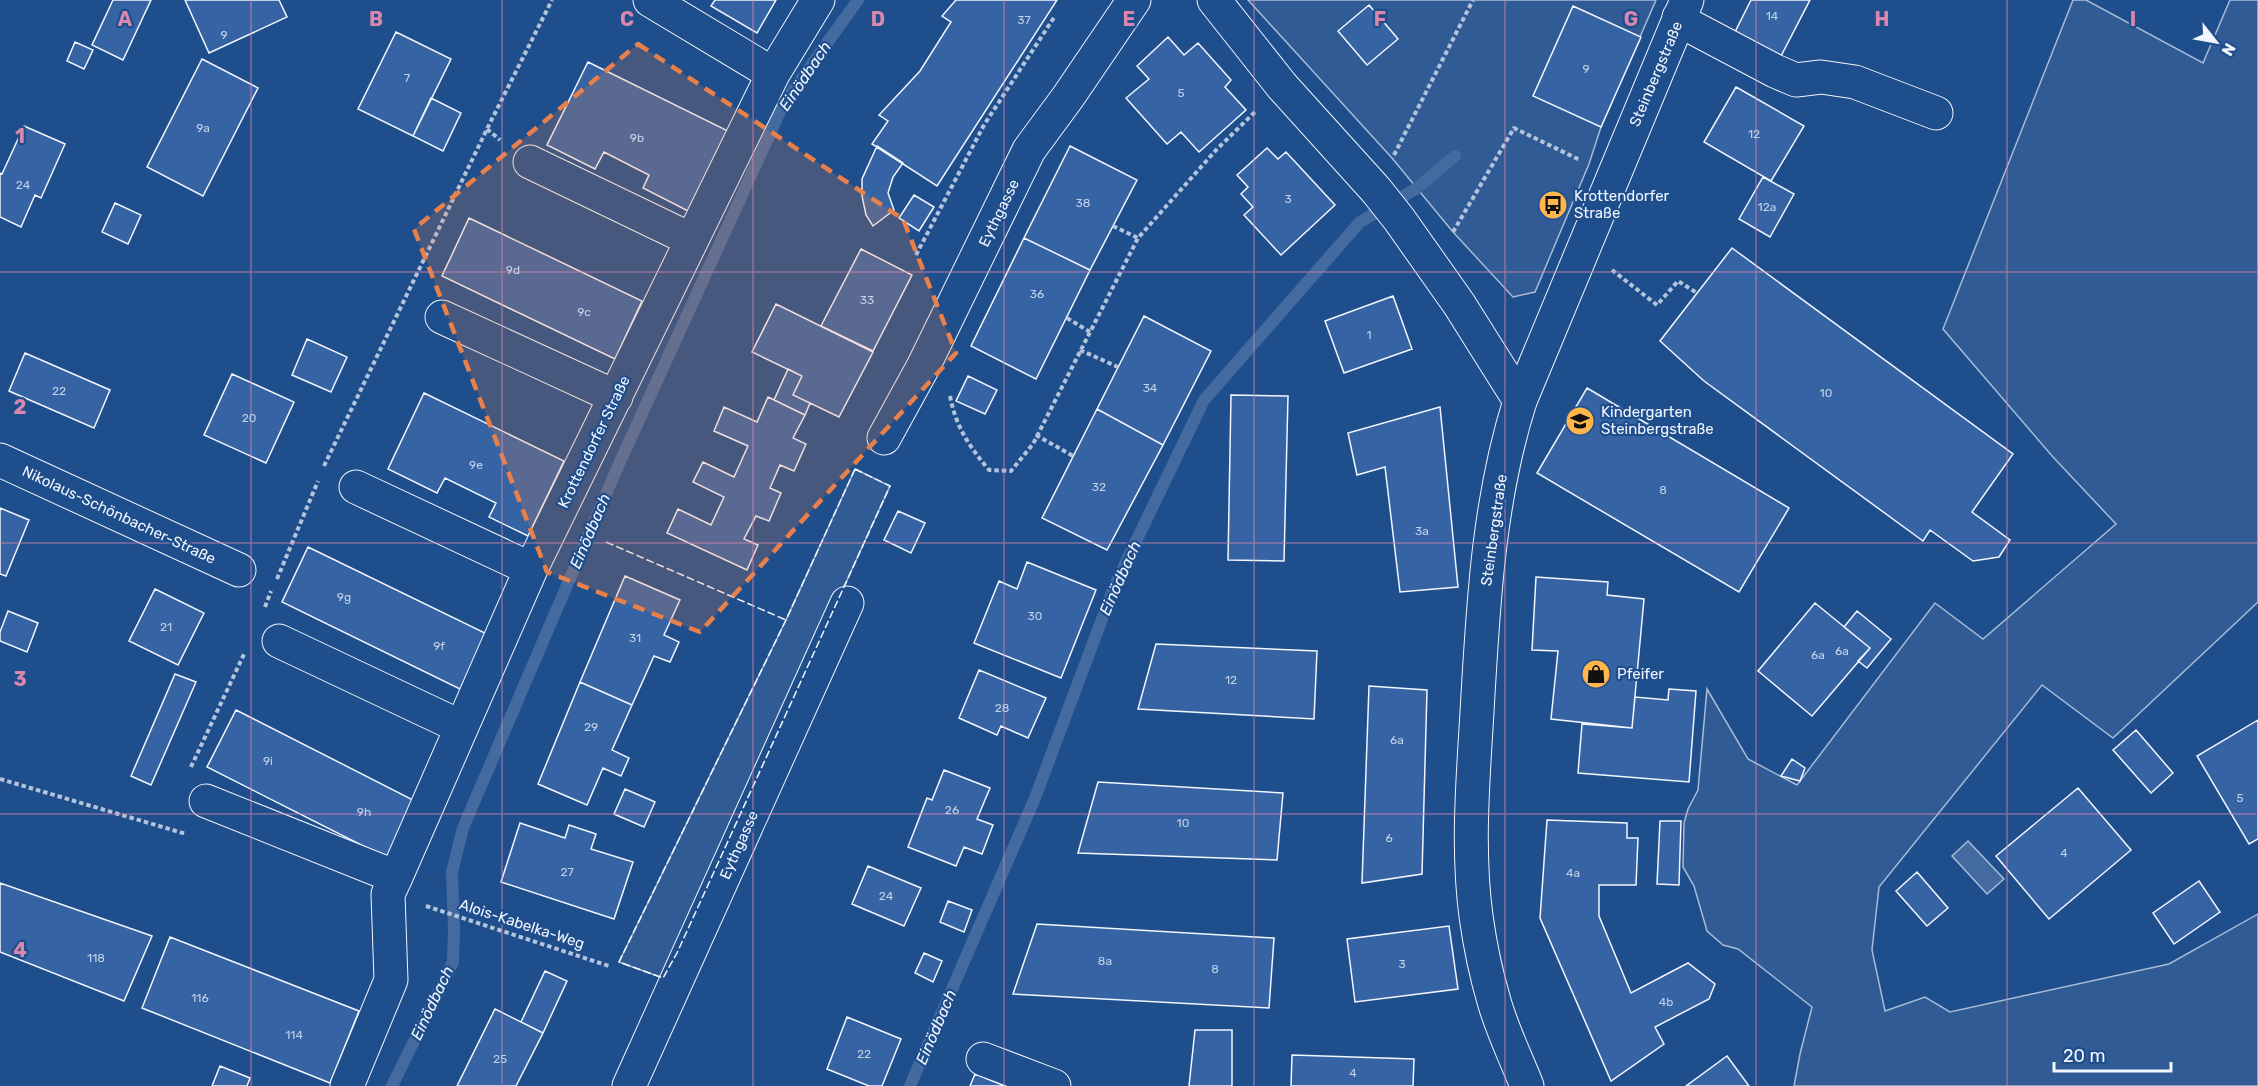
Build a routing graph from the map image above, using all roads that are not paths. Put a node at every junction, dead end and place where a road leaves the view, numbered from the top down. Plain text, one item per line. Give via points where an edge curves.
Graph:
1 (650, 0) edge
2 (818, 0) edge
3 (1134, 0) edge
4 (1214, 0) edge
5 (1683, 9) edge
6 (773, 74) junction
7 (1936, 113) dead end
8 (530, 162) dead end
9 (692, 240) junction
10 (442, 317) dead end
11 (616, 397) junction
12 (1520, 401) junction
13 (884, 438) dead end
14 (0, 460) edge
15 (356, 487) dead end
16 (531, 569) junction
17 (239, 570) dead end
18 (847, 603) dead end
19 (270, 628) road end
20 (461, 727) junction
21 (206, 801) road end
22 (392, 885) junction
23 (983, 1059) dead end
24 (347, 1086) edge
25 (629, 1086) edge
26 (1054, 1086) edge
27 (1527, 1086) edge

1 - 6 street
2 - 6 street, Krottendorfer Straße
3 - 13 street, Eythgasse via 1029,150 923,368
4 - 12 street via 1282,86 1399,219 1460,304
5 - 7 street via 1690,26 1796,80 1821,77 1855,82
5 - 12 street, Steinbergstraße
6 - 9 street, Krottendorfer Straße
8 - 9 street
9 - 11 street, Krottendorfer Straße
10 - 11 street
11 - 16 street, Krottendorfer Straße
12 - 27 street, Steinbergstraße via 1504,461 1485,580 1472,823 1474,892 1483,952 1494,1002
14 - 17 street, Nikolaus-Schönbacher-Straße
15 - 16 street
16 - 20 street, Krottendorfer Straße
18 - 25 street, Eythgasse
19 - 20 street
20 - 22 street, Krottendorfer Straße
21 - 22 street
22 - 24 street via 392,980
23 - 26 street

